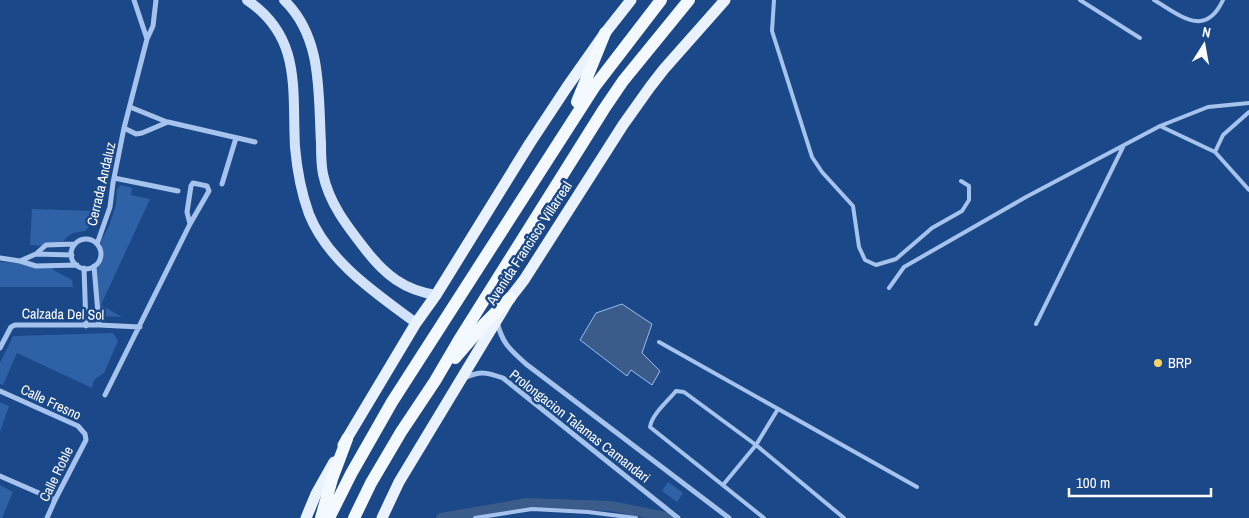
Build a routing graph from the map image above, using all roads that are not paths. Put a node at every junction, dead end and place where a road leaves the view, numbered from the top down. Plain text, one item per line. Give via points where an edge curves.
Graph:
1 (134, 0) edge
2 (156, 0) edge
3 (247, 0) edge
4 (284, 0) edge
5 (631, 0) edge
6 (661, 0) edge
7 (688, 0) edge
8 (725, 0) edge
9 (774, 0) edge
10 (1080, 0) edge
11 (1154, 0) edge
12 (1223, 0) edge
13 (605, 33) junction
14 (1140, 38) dead end
15 (147, 39) junction
16 (1249, 103) edge
17 (130, 107) junction
18 (1249, 112) edge
19 (168, 122) junction
20 (1160, 126) junction
21 (124, 128) junction
22 (236, 138) junction
23 (255, 142) dead end
24 (559, 144) junction
25 (1123, 147) junction
26 (1215, 152) junction
27 (114, 178) junction
28 (961, 181) dead end
29 (222, 184) dead end
30 (1249, 190) edge
31 (178, 191) dead end
32 (190, 224) junction
33 (75, 244) junction
34 (97, 244) junction
35 (36, 254) junction
36 (72, 255) junction
37 (0, 258) edge
38 (896, 259) junction
39 (20, 261) junction
40 (77, 265) junction
41 (94, 266) junction
42 (904, 267) junction
43 (84, 268) junction
44 (889, 288) dead end
45 (436, 295) junction
46 (510, 298) junction
47 (497, 321) junction
48 (416, 323) junction
49 (1036, 324) dead end
50 (99, 325) junction
51 (86, 326) junction
52 (140, 327) junction
53 (659, 342) dead end
54 (0, 348) edge
55 (435, 380) junction
56 (461, 380) junction
57 (0, 391) edge
58 (105, 395) dead end
59 (778, 409) junction
60 (347, 439) junction
61 (86, 440) joint
62 (756, 445) junction
63 (0, 476) edge
64 (723, 485) junction
65 (917, 487) dead end
66 (55, 500) junction
67 (47, 518) edge
68 (306, 518) edge
69 (321, 518) edge
70 (329, 518) edge
71 (354, 518) edge
72 (382, 518) edge
73 (475, 518) edge
74 (636, 518) edge
75 (678, 518) edge
76 (729, 518) edge
77 (764, 518) edge
78 (843, 518) edge

1 - 15 street
2 - 15 street, Cerrada Andaluz via 153,26
3 - 48 main road via 268,16 290,61 298,168 310,215 342,263 363,284
4 - 45 main road via 298,16 313,49 323,172 334,207 375,262 391,276 405,286
5 - 13 main road
6 - 24 highway, Avenida Francisco Villarreal via 595,86
7 - 55 highway, Avenida Francisco Villarreal via 618,88
8 - 46 main road, Avenida Francisco Villarreal via 650,87
9 - 38 lane via 772,31 812,157 853,206 859,247 865,260 876,265
10 - 14 lane
11 - 12 lane via 1198,22 1211,18
13 - 24 highway
13 - 45 main road via 530,143
15 - 17 street, Cerrada Andaluz
16 - 20 lane via 1208,107
17 - 19 street
17 - 21 street, Cerrada Andaluz
18 - 26 lane via 1223,135
19 - 21 street, Cerrada Andaluz via 136,134
19 - 22 street
20 - 25 lane
20 - 26 lane
21 - 27 street, Cerrada Andaluz
22 - 23 street
22 - 29 street
24 - 70 highway, Avenida Francisco Villarreal via 392,402
25 - 42 lane via 1026,197
25 - 49 lane
26 - 30 lane
27 - 31 street
27 - 34 street, Cerrada Andaluz via 108,213
28 - 38 lane via 969,186 969,200 962,211 932,228
32 - 32 street via 209,191 196,182 191,186 187,212
32 - 52 street
33 - 34 street via 88,239
33 - 35 street via 46,245
33 - 36 street
34 - 41 street via 101,253
35 - 36 street
35 - 39 street
36 - 40 street
37 - 39 street
38 - 42 lane
39 - 40 street via 36,266
40 - 43 street
41 - 43 street
41 - 50 street
42 - 44 lane
43 - 51 street
45 - 48 main road
46 - 47 main road, Avenida Francisco Villarreal
46 - 55 highway
47 - 56 main road, Avenida Francisco Villarreal
47 - 76 street via 502,340 526,364
48 - 60 main road
50 - 51 street, Calzada Del Sol
50 - 52 street, Calzada Del Sol
51 - 54 street, Calzada Del Sol via 16,325 11,327
52 - 58 street
53 - 59 lane
55 - 71 highway, Avenida Francisco Villarreal via 385,458
56 - 72 main road, Avenida Francisco Villarreal via 399,482
56 - 75 street, Prolongacion Talamas Camandari via 475,373 503,378
57 - 61 street, Calle Fresno via 78,426 84,431
59 - 62 lane
59 - 65 lane
60 - 68 main road
60 - 69 highway
61 - 66 street, Calle Roble
62 - 64 lane
62 - 64 lane via 684,392 676,391 650,427
62 - 78 lane
63 - 66 street
64 - 77 lane
66 - 67 street, Calle Roble
73 - 74 lane via 532,509

